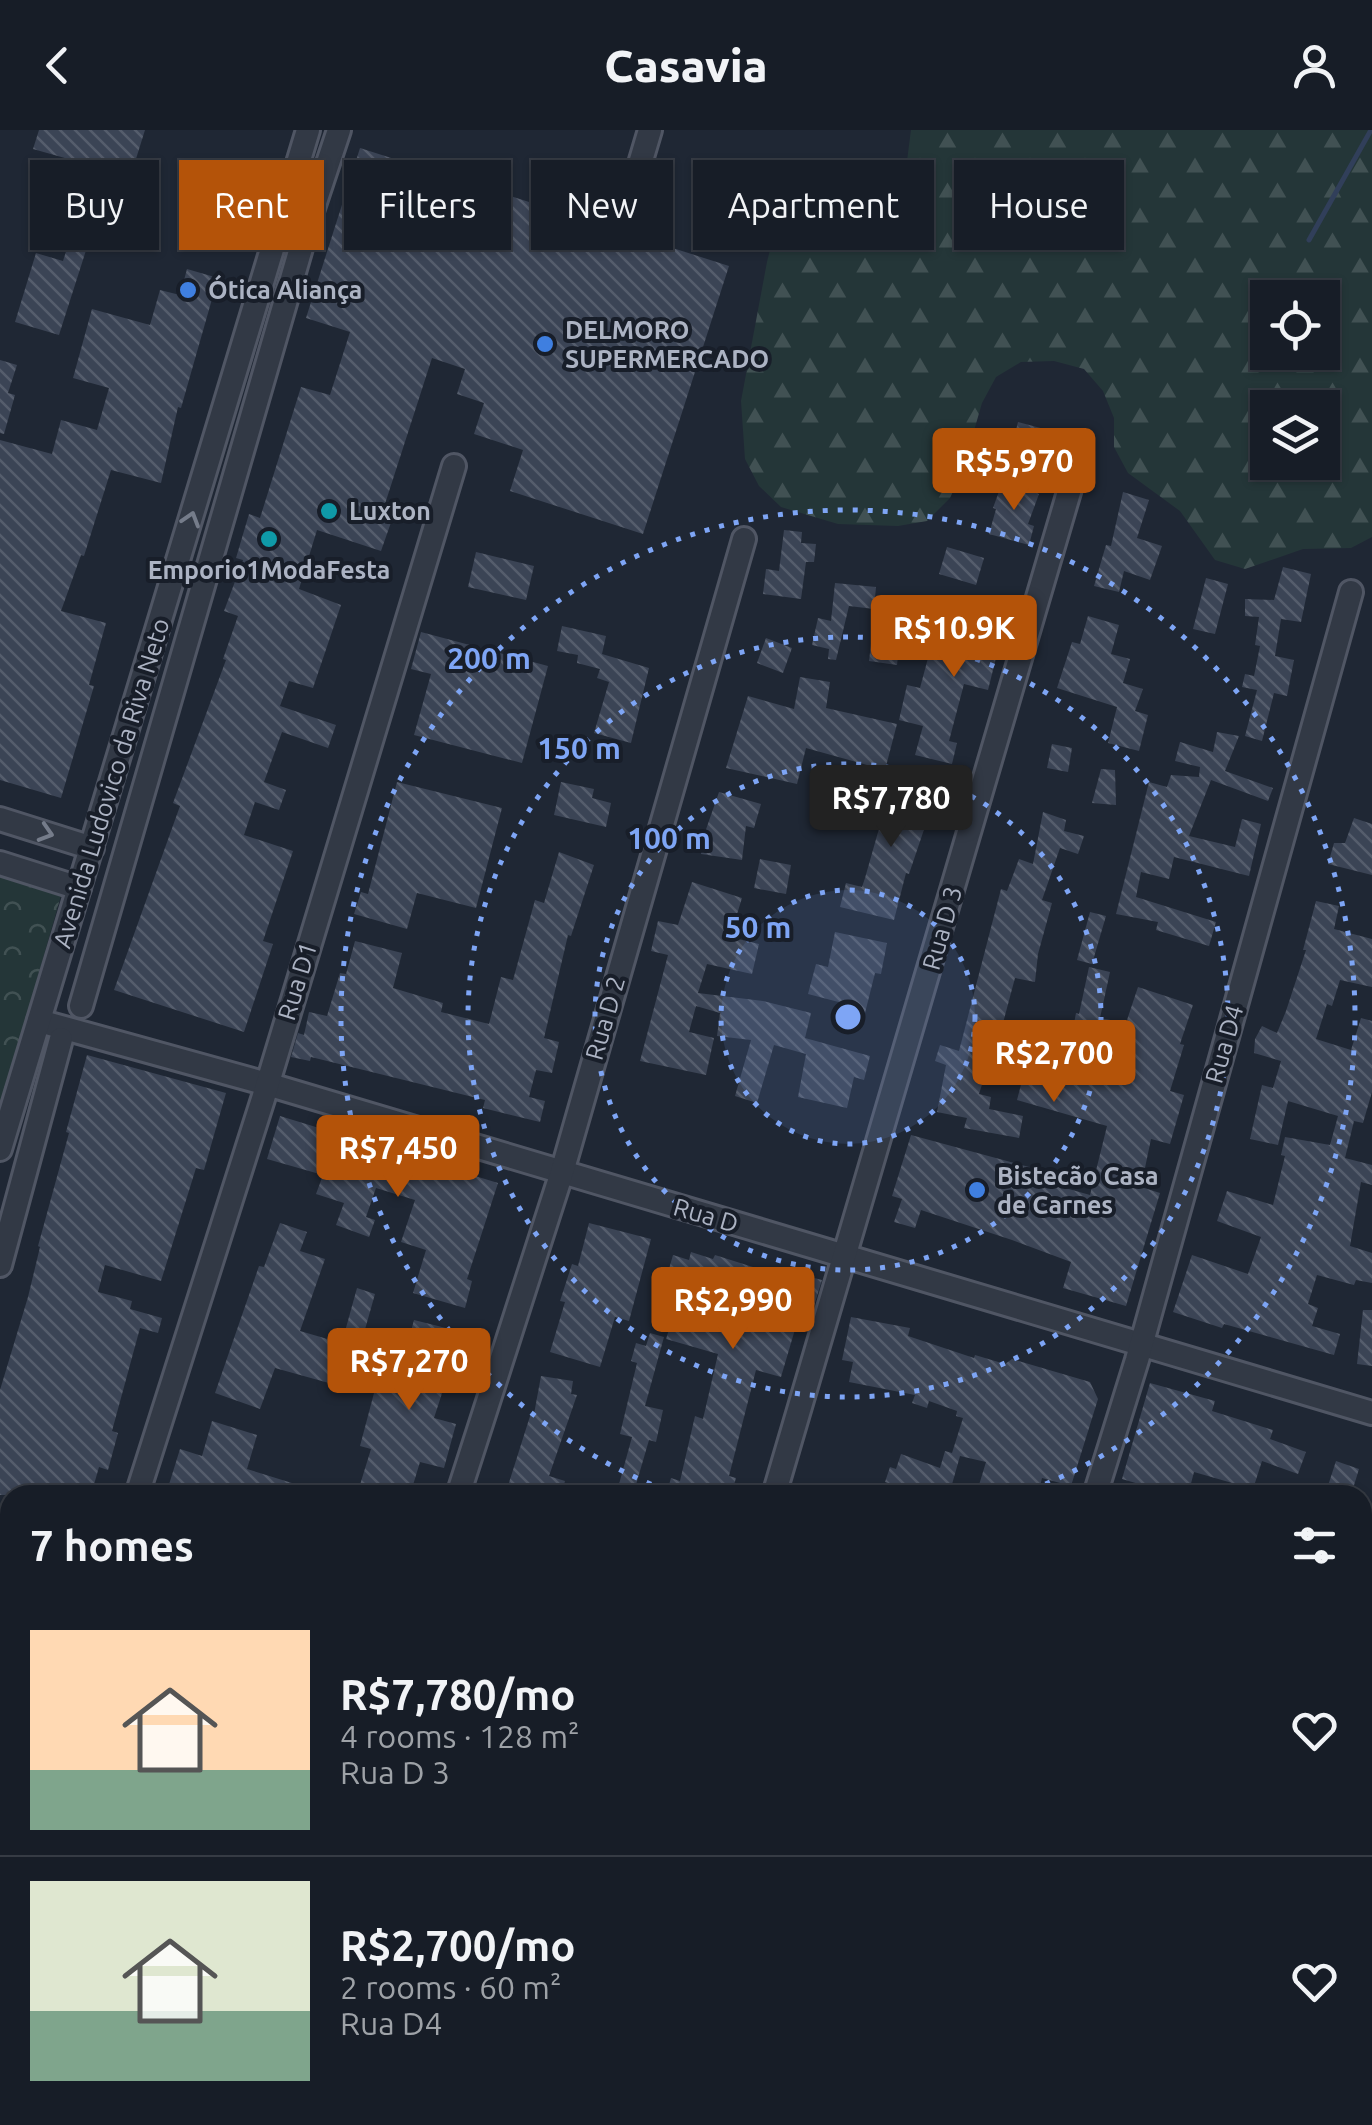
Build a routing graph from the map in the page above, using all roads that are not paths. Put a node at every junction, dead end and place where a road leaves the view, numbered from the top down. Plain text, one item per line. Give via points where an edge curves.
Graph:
1 (308, 130) edge
2 (338, 130) edge
3 (650, 130) edge
4 (641, 160) edge
5 (454, 466) dead end
6 (1074, 475) dead end
7 (744, 539) dead end
8 (1352, 592) dead end
9 (0, 819) edge
10 (92, 848) junction
11 (0, 863) edge
12 (79, 888) junction
13 (81, 1006) dead end
14 (39, 1021) junction
15 (60, 1039) dead end
16 (267, 1084) junction
17 (0, 1149) edge
18 (562, 1172) junction
19 (847, 1256) junction
20 (0, 1265) edge
21 (1140, 1346) junction
22 (1372, 1413) edge
23 (140, 1485) edge
24 (461, 1485) edge
25 (777, 1485) edge
26 (1098, 1485) edge

10 -> 1 street, Avenida Ludovico da Riva Neto
2 - 13 street
3 - 4 street
5 - 16 street, Rua D1
6 - 19 street, Rua D 3
7 - 18 street, Rua D 2
8 - 21 street, Rua D4
9 -> 10 street
10 - 12 street, Avenida Ludovico da Riva Neto
11 - 12 street
12 - 14 street, Avenida Ludovico da Riva Neto
14 - 16 street, Rua D
14 - 17 street, Avenida Ludovico da Riva Neto
15 - 20 street
16 - 18 street, Rua D
16 - 23 street, Rua D1
18 - 19 street, Rua D
18 - 24 street, Rua D 2
19 - 21 street, Rua D
19 - 25 street, Rua D 3
21 - 22 street, Rua D
21 - 26 street, Rua D4

